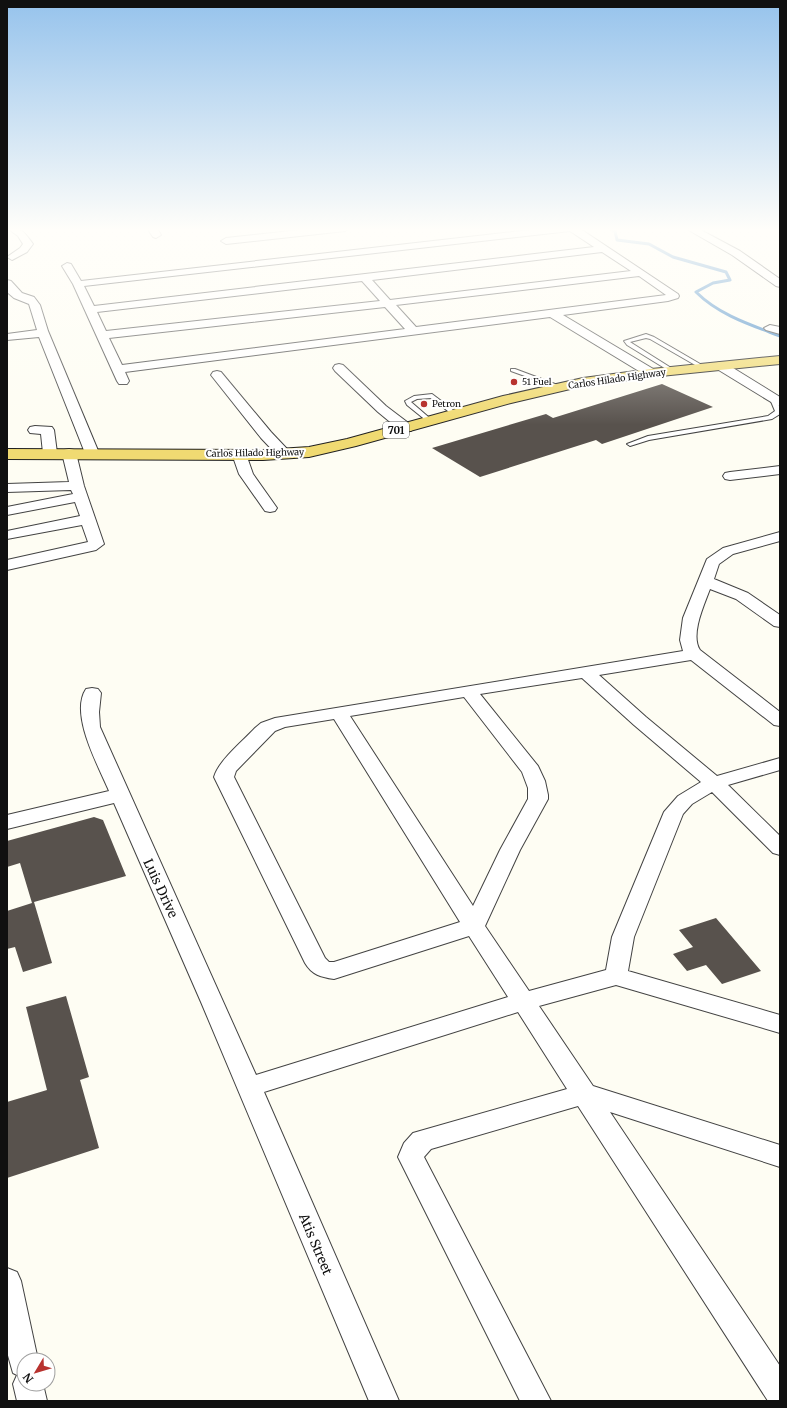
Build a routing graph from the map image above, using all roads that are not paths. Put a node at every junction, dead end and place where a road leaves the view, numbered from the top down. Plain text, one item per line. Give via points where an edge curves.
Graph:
1 (14, 294) edge
2 (82, 294) edge
3 (228, 294) edge
4 (379, 294) edge
5 (465, 294) edge
6 (671, 294) edge
7 (389, 303) junction
8 (90, 310) junction
9 (552, 313) junction
10 (412, 330) junction
11 (43, 332) junction
12 (102, 335) junction
13 (7, 337) edge
14 (780, 360) edge
15 (721, 366) junction
16 (339, 368) dead end
17 (704, 368) junction
18 (118, 369) junction
19 (513, 370) dead end
20 (673, 371) junction
21 (651, 373) junction
22 (217, 375) dead end
23 (123, 381) dead end
24 (560, 387) junction
25 (777, 401) edge
26 (455, 414) junction
27 (430, 421) junction
28 (406, 428) junction
29 (35, 430) dead end
30 (630, 444) dead end
31 (50, 453) junction
32 (69, 453) junction
33 (7, 454) edge
34 (92, 454) junction
35 (239, 454) junction
36 (284, 454) junction
37 (780, 470) edge
38 (730, 476) dead end
39 (7, 488) edge
40 (79, 491) junction
41 (270, 508) dead end
42 (7, 511) edge
43 (88, 519) junction
44 (7, 535) edge
45 (778, 538) edge
46 (7, 565) edge
47 (705, 580) junction
48 (780, 622) edge
49 (694, 654) junction
50 (586, 672) junction
51 (469, 692) junction
52 (92, 693) dead end
53 (339, 713) junction
54 (780, 720) edge
55 (780, 764) edge
56 (714, 783) junction
57 (120, 795) junction
58 (7, 822) edge
59 (780, 848) edge
60 (474, 926) junction
61 (616, 976) junction
62 (524, 1001) junction
63 (780, 1024) edge
64 (249, 1087) junction
65 (585, 1094) junction
66 (780, 1156) edge
67 (7, 1281) edge
68 (22, 1352) edge
69 (780, 1393) edge
70 (384, 1401) edge
71 (536, 1401) edge

1 - 11 street via 34,304
2 - 8 street
3 - 8 street
4 - 7 street
5 - 7 street
6 - 9 street via 674,296
7 - 10 street
7 - 12 street
8 - 12 street
9 - 10 street
9 - 21 street
10 - 18 street
11 - 13 street
11 - 34 street
12 - 18 street
14 - 15 main road, Carlos Hilado Highway / 701
15 - 17 main road, Carlos Hilado Highway / 701
15 - 25 street
16 - 28 street
17 - 20 main road, Carlos Hilado Highway / 701
17 - 20 lane via 652,338 646,336 627,341
18 - 23 street
19 - 24 lane
20 - 21 main road, Carlos Hilado Highway / 701
21 - 24 main road, Carlos Hilado Highway / 701
22 - 36 street
24 - 26 main road, Carlos Hilado Highway / 701
25 - 30 lane via 778,412 770,418 655,437
26 - 27 main road, Carlos Hilado Highway / 701
26 - 27 lane via 432,396 416,397 408,401
27 - 28 main road, Carlos Hilado Highway / 701
28 - 36 main road, Carlos Hilado Highway / 701 via 329,449
29 - 31 street via 46,429 48,432
31 - 32 main road, Carlos Hilado Highway / 701
31 - 33 main road, Carlos Hilado Highway / 701
32 - 34 main road, Carlos Hilado Highway / 701
32 - 40 street
34 - 35 main road, Carlos Hilado Highway / 701
35 - 36 main road, Carlos Hilado Highway / 701
35 - 41 street via 250,480
37 - 38 street
39 - 40 street
40 - 42 street
40 - 43 street
43 - 44 street
43 - 46 street via 96,544
45 - 47 street via 718,556 712,562
47 - 48 street via 742,596
47 - 49 street via 691,618 688,640
49 - 50 street
49 - 54 street
50 - 51 street
50 - 56 street
51 - 53 street
51 - 60 street via 531,770 539,791 538,799 510,850
52 - 57 street, Luis Drive via 91,727
53 - 60 street
53 - 60 street via 281,722 268,727 228,768 224,777 316,963 323,969 334,971
55 - 56 street
56 - 59 street
56 - 61 street via 685,800 674,812 623,937
57 - 58 street
57 - 64 street, Luis Drive
60 - 62 street
61 - 62 street
61 - 63 street
62 - 64 street
62 - 65 street
64 - 70 street, Atis Street
65 - 66 street
65 - 69 street
65 - 71 street via 422,1141 413,1151 412,1157
67 - 68 street

